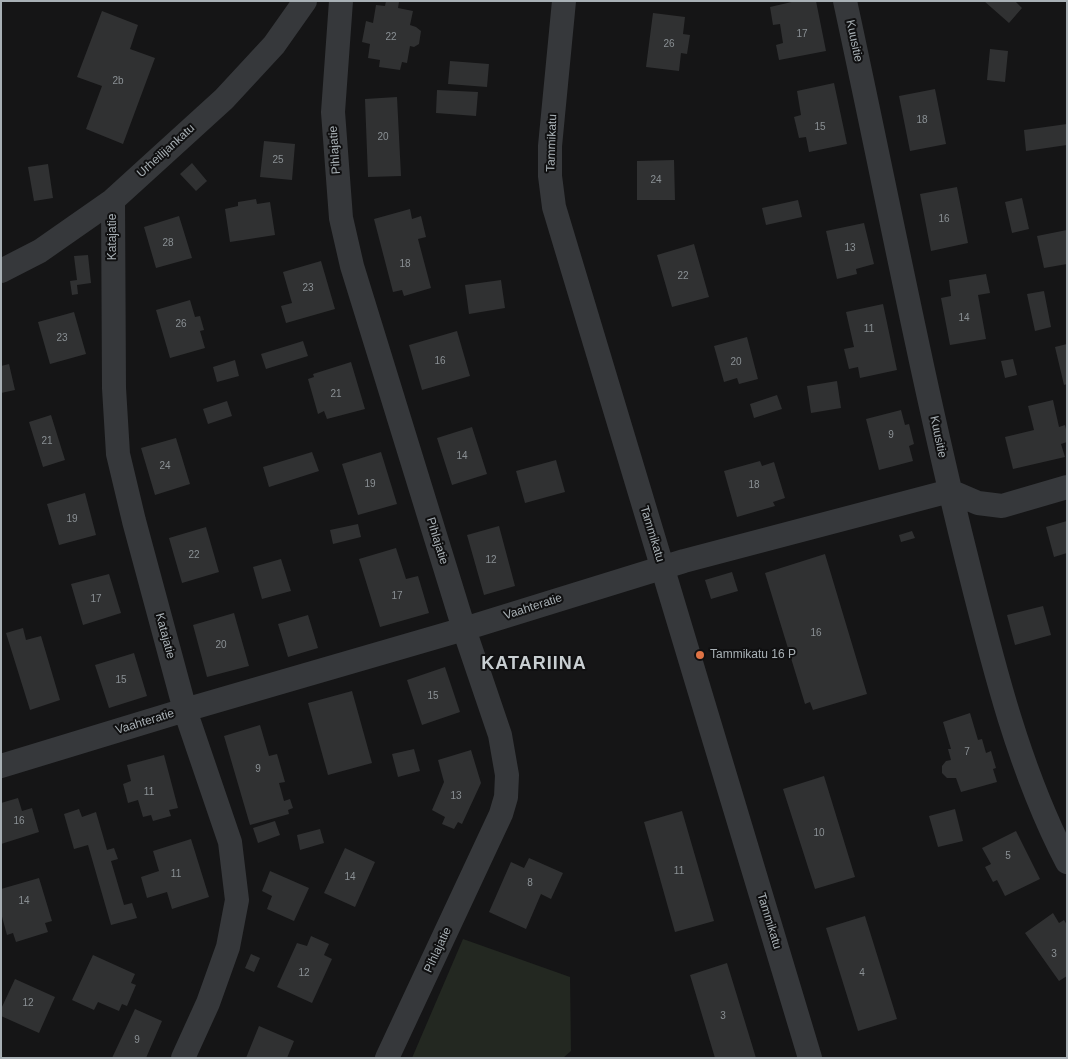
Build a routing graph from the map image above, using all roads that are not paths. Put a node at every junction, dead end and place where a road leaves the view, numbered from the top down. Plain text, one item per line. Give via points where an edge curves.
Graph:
1 (305, 1) edge
2 (341, 1) edge
3 (564, 1) edge
4 (845, 1) edge
5 (113, 200) junction
6 (1, 271) edge
7 (1067, 487) edge
8 (950, 491) junction
9 (662, 568) junction
10 (464, 629) junction
11 (185, 710) junction
12 (1, 766) edge
13 (1067, 862) edge
14 (183, 1058) edge
15 (387, 1058) edge
16 (810, 1058) edge

1 - 5 street, Urheilijankatu via 274,45 224,98
2 - 10 street, Pihlajatie via 333,112 341,218 352,266
3 - 9 street, Tammikatu via 550,146 554,206
4 - 8 street, Kuusitie
5 - 6 street, Urheilijankatu via 40,251
5 - 11 street, Katajatie via 114,388 118,454
7 - 8 street via 1002,506 978,503
8 - 9 street, Vaahteratie
8 - 13 street, Kuusitie via 983,624 1026,771
9 - 10 street, Vaahteratie
9 - 16 street, Tammikatu
10 - 11 street, Vaahteratie
10 - 15 street, Pihlajatie via 500,735 507,775 506,797 494,830
11 - 12 street, Vaahteratie
11 - 14 street, Katajatie via 230,842 237,900 224,957

